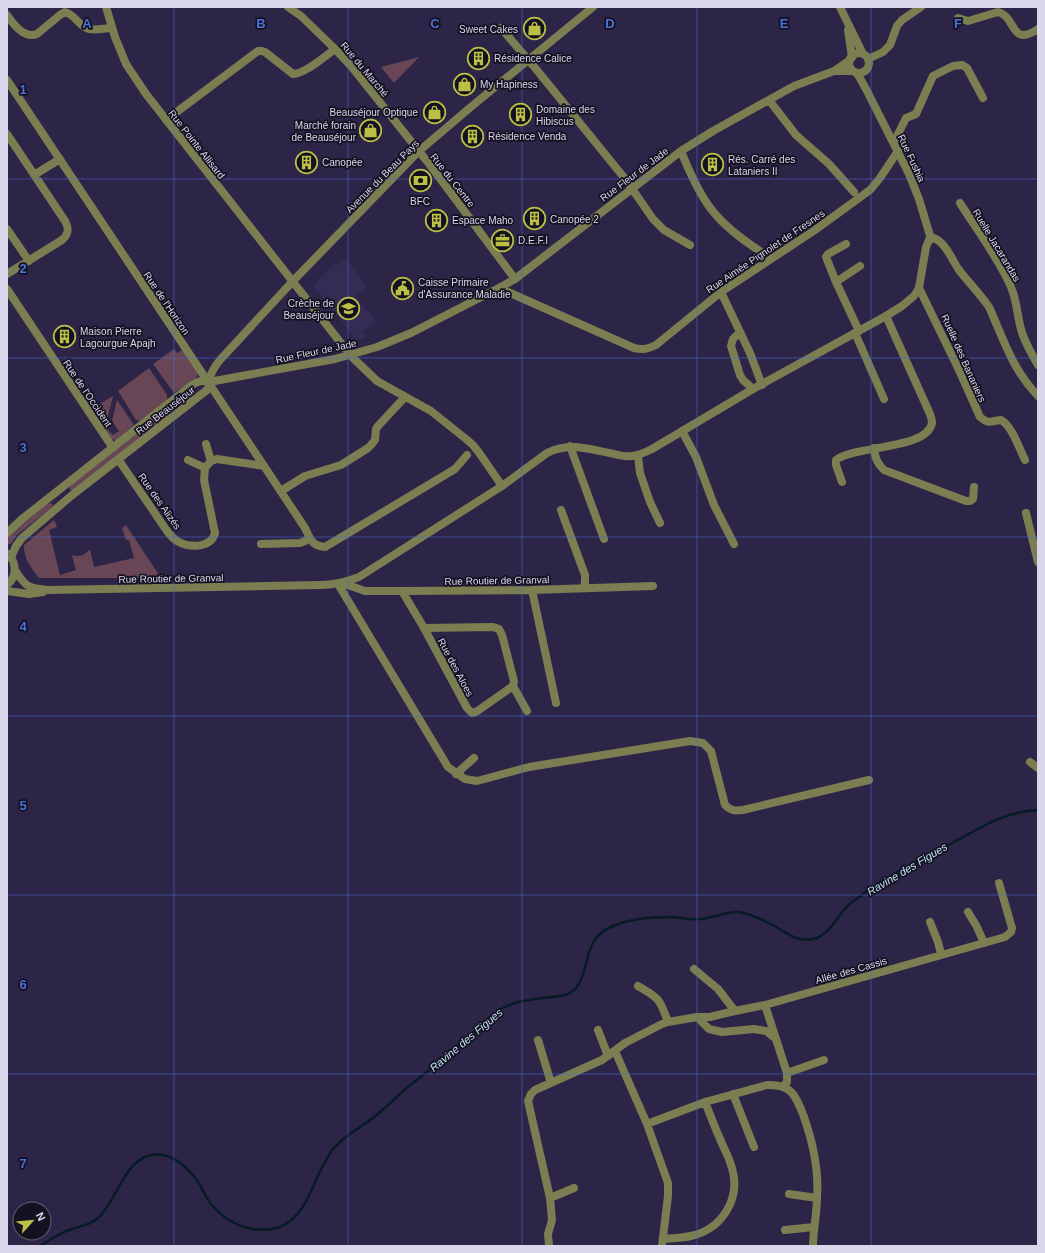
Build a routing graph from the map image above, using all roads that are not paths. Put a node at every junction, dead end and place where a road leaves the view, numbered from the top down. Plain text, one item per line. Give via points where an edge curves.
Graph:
1 (106, 7) edge
2 (288, 7) edge
3 (593, 7) edge
4 (840, 7) edge
5 (921, 7) edge
6 (7, 15) edge
7 (958, 18) dead end
8 (847, 21) junction
9 (112, 28) junction
10 (501, 28) dead end
11 (1038, 29) edge
12 (335, 49) junction
13 (866, 57) junction
14 (851, 58) junction
15 (528, 59) junction
16 (834, 71) junction
17 (866, 71) junction
18 (854, 72) junction
19 (7, 80) edge
20 (866, 89) junction
21 (983, 98) dead end
22 (770, 100) junction
23 (166, 120) junction
24 (7, 134) edge
25 (894, 142) junction
26 (681, 151) junction
27 (898, 151) junction
28 (418, 152) junction
29 (60, 159) junction
30 (34, 175) junction
31 (632, 188) junction
32 (854, 192) dead end
33 (960, 203) dead end
34 (7, 229) edge
35 (931, 239) junction
36 (846, 244) dead end
37 (690, 245) dead end
38 (763, 253) dead end
39 (29, 261) junction
40 (860, 266) dead end
41 (7, 274) edge
42 (515, 279) junction
43 (292, 282) junction
44 (836, 282) junction
45 (499, 288) junction
46 (919, 288) junction
47 (7, 289) edge
48 (721, 292) junction
49 (886, 316) junction
50 (740, 332) junction
51 (857, 332) junction
52 (351, 356) junction
53 (1038, 365) edge
54 (209, 382) junction
55 (762, 385) junction
56 (753, 389) junction
57 (1038, 396) edge
58 (405, 397) junction
59 (884, 399) dead end
60 (682, 431) junction
61 (206, 444) dead end
62 (570, 446) junction
63 (113, 448) junction
64 (874, 448) junction
65 (467, 455) dead end
66 (638, 455) junction
67 (118, 459) junction
68 (188, 460) dead end
69 (1025, 460) dead end
70 (211, 461) junction
71 (264, 466) junction
72 (205, 468) junction
73 (842, 482) dead end
74 (502, 486) junction
75 (974, 487) dead end
76 (281, 491) junction
77 (561, 510) dead end
78 (1026, 513) dead end
79 (660, 523) dead end
80 (7, 533) edge
81 (309, 538) junction
82 (604, 539) dead end
83 (261, 544) dead end
84 (734, 544) dead end
85 (9, 556) edge
86 (1038, 562) edge
87 (15, 570) junction
88 (340, 583) junction
89 (7, 585) edge
90 (653, 586) dead end
91 (583, 588) junction
92 (49, 590) junction
93 (532, 590) junction
94 (7, 591) edge
95 (402, 591) junction
96 (424, 628) junction
97 (513, 686) junction
98 (556, 703) dead end
99 (527, 711) dead end
100 (474, 758) dead end
101 (1030, 762) dead end
102 (1038, 768) edge
103 (456, 774) junction
104 (869, 780) dead end
105 (999, 883) dead end
106 (968, 912) dead end
107 (930, 922) dead end
108 (984, 943) junction
109 (941, 954) junction
110 (694, 969) dead end
111 (638, 986) dead end
112 (766, 1005) junction
113 (735, 1011) junction
114 (697, 1017) junction
115 (668, 1022) junction
116 (598, 1030) dead end
117 (776, 1039) junction
118 (538, 1040) dead end
119 (615, 1051) junction
120 (608, 1056) junction
121 (824, 1060) dead end
122 (787, 1073) junction
123 (551, 1083) junction
124 (784, 1086) junction
125 (733, 1094) junction
126 (705, 1102) junction
127 (647, 1124) junction
128 (754, 1147) dead end
129 (574, 1188) dead end
130 (789, 1194) dead end
131 (550, 1198) junction
132 (817, 1198) junction
133 (814, 1227) junction
134 (785, 1230) dead end
135 (663, 1243) edge
136 (549, 1246) edge
137 (813, 1246) edge

1 - 9 street, Rue Pointe Allisard
2 - 12 street, Rue du Marché
3 - 15 street, Avenue du Beau Pays
4 - 8 street
5 - 13 street via 902,20 890,45 883,52
6 - 9 street via 29,36 36,34 65,12 88,30
7 - 11 street via 968,21 998,12 1005,15 1021,35 1030,34
8 - 13 street
8 - 14 street
9 - 23 street, Rue Pointe Allisard via 126,64
10 - 15 street
12 - 23 street via 308,69 293,74 265,52 256,52
12 - 28 street, Rue du Marché
13 - 14 street via 859,53
13 - 17 street via 869,63
14 - 16 street, Rue Fleur de Jade
14 - 18 street via 850,65
15 - 28 street, Avenue du Beau Pays
15 - 31 street
16 - 18 street, Rue Fleur de Jade
16 - 22 street, Rue Fleur de Jade via 794,86
17 - 18 street
17 - 20 street, Rue Fushia
18 - 20 street, Rue Fushia
19 - 29 street, Rue de l'Horizon
20 - 25 street, Rue Fushia
21 - 25 street via 966,68 962,65 953,66 933,76 916,114 906,118
22 - 26 street, Rue Fleur de Jade
22 - 32 street via 796,135 829,164
23 - 43 street, Rue Pointe Allisard
24 - 30 street
25 - 27 street, Rue Fushia
26 - 31 street, Rue Fleur de Jade
26 - 38 street, Rue Fleur de Jade via 699,191 711,209 746,242
27 - 35 street, Rue Fushia via 914,184
27 - 48 street, Rue Aimée Pignolet de Fresnes via 870,190
28 - 42 street, Rue du Centre
28 - 43 street, Avenue du Beau Pays
29 - 30 street
29 - 54 street, Rue de l'Horizon
30 - 39 street via 65,221 68,231 66,237
31 - 37 street via 664,230
31 - 42 street, Rue Fleur de Jade
33 - 53 street, Ruelle Jacarandas via 1009,283 1021,330
34 - 39 street
35 - 46 street via 927,242
35 - 57 street via 941,242 959,270 989,307 1017,370
36 - 44 street via 827,255
39 - 41 street
40 - 44 street
42 - 45 street, Rue Fleur de Jade
43 - 52 street, Rue Pointe Allisard
43 - 54 street, Avenue du Beau Pays via 218,363
44 - 51 street
45 - 48 street, Rue Aimée Pignolet de Fresnes via 641,350 649,349 656,344
45 - 52 street, Rue Fleur de Jade via 410,333
46 - 49 street, Rue Routier de Granval via 914,296
46 - 69 street, Ruelle des Bananiers via 980,417 986,422 1004,422 1011,430
47 - 63 street, Rue de l'Occident
48 - 50 street
49 - 51 street, Rue Routier de Granval
49 - 64 street via 932,422 929,430 916,439
50 - 55 street
50 - 56 street via 733,339 731,346 740,375
51 - 55 street, Rue Routier de Granval
51 - 59 street
52 - 54 street, Rue Fleur de Jade
52 - 58 street, Rue Pointe Allisard via 377,381
54 - 63 street, Rue Beauséjour via 197,382 192,385
54 - 67 street, Rue Beauséjour via 208,390
54 - 71 street, Rue de l'Horizon
55 - 56 street, Rue Routier de Granval
56 - 60 street, Rue Routier de Granval
58 - 74 street, Rue Pointe Allisard via 431,411 473,445
58 - 76 street via 378,426 371,446 341,465 305,476
60 - 66 street, Rue Routier de Granval
60 - 84 street
61 - 70 street
62 - 66 street, Rue Routier de Granval via 622,456
62 - 74 street, Rue Routier de Granval via 547,453
62 - 82 street
63 - 80 street, Rue Beauséjour
64 - 73 street via 836,460
64 - 75 street via 875,458 884,470 966,501 972,499
65 - 81 street via 455,469 324,547 318,546
66 - 79 street via 640,473
67 - 72 street, Rue des Alizés via 173,539 195,546 211,541 215,533 204,480
67 - 85 street, Rue Beauséjour via 22,538
68 - 72 street
70 - 71 street via 216,459
70 - 72 street
71 - 76 street, Rue de l'Horizon
74 - 88 street, Rue Routier de Granval via 358,577
76 - 81 street, Rue de l'Horizon
77 - 91 street via 585,575
78 - 86 street
81 - 83 street via 300,543
85 - 87 street
87 - 89 street
87 - 92 street via 31,588
88 - 92 street, Rue Routier de Granval
88 - 95 street, Rue Routier de Granval via 366,591
88 - 103 street via 448,766
90 - 91 street, Rue Routier de Granval
91 - 93 street, Rue Routier de Granval
92 - 94 street via 29,594
93 - 95 street, Rue Routier de Granval
93 - 98 street
95 - 96 street, Rue des Aloes
96 - 97 street, Rue des Aloes via 499,629 514,681
96 - 97 street, Rue des Aloes via 472,713
97 - 99 street, Rue des Aloes
100 - 103 street
101 - 102 street
103 - 104 street via 477,781 529,767 690,741 703,743 711,751 725,805 734,811
105 - 108 street, Allée des Cassis via 1012,928 1005,937
106 - 108 street
107 - 109 street
108 - 109 street, Allée des Cassis
109 - 112 street, Allée des Cassis
110 - 113 street via 718,989
111 - 115 street via 660,1001
112 - 113 street, Allée des Cassis
112 - 117 street
113 - 114 street, Allée des Cassis via 710,1017
114 - 115 street, Allée des Cassis
114 - 117 street via 709,1028 722,1032 754,1029 766,1031
115 - 119 street, Allée des Cassis via 625,1043
116 - 120 street
117 - 122 street
118 - 123 street
119 - 120 street, Allée des Cassis
119 - 127 street
120 - 123 street, Allée des Cassis
121 - 122 street
122 - 124 street via 787,1082
123 - 131 street, Allée des Cassis via 535,1090 528,1101
124 - 125 street via 767,1085
124 - 132 street via 794,1094 809,1132 817,1170
125 - 126 street
125 - 128 street
126 - 127 street
126 - 135 street via 732,1168 735,1184 733,1197 720,1220 708,1229
127 - 135 street via 668,1183
129 - 131 street
130 - 132 street
131 - 136 street, Allée des Cassis via 552,1220 548,1234
132 - 133 street
133 - 134 street
133 - 137 street

